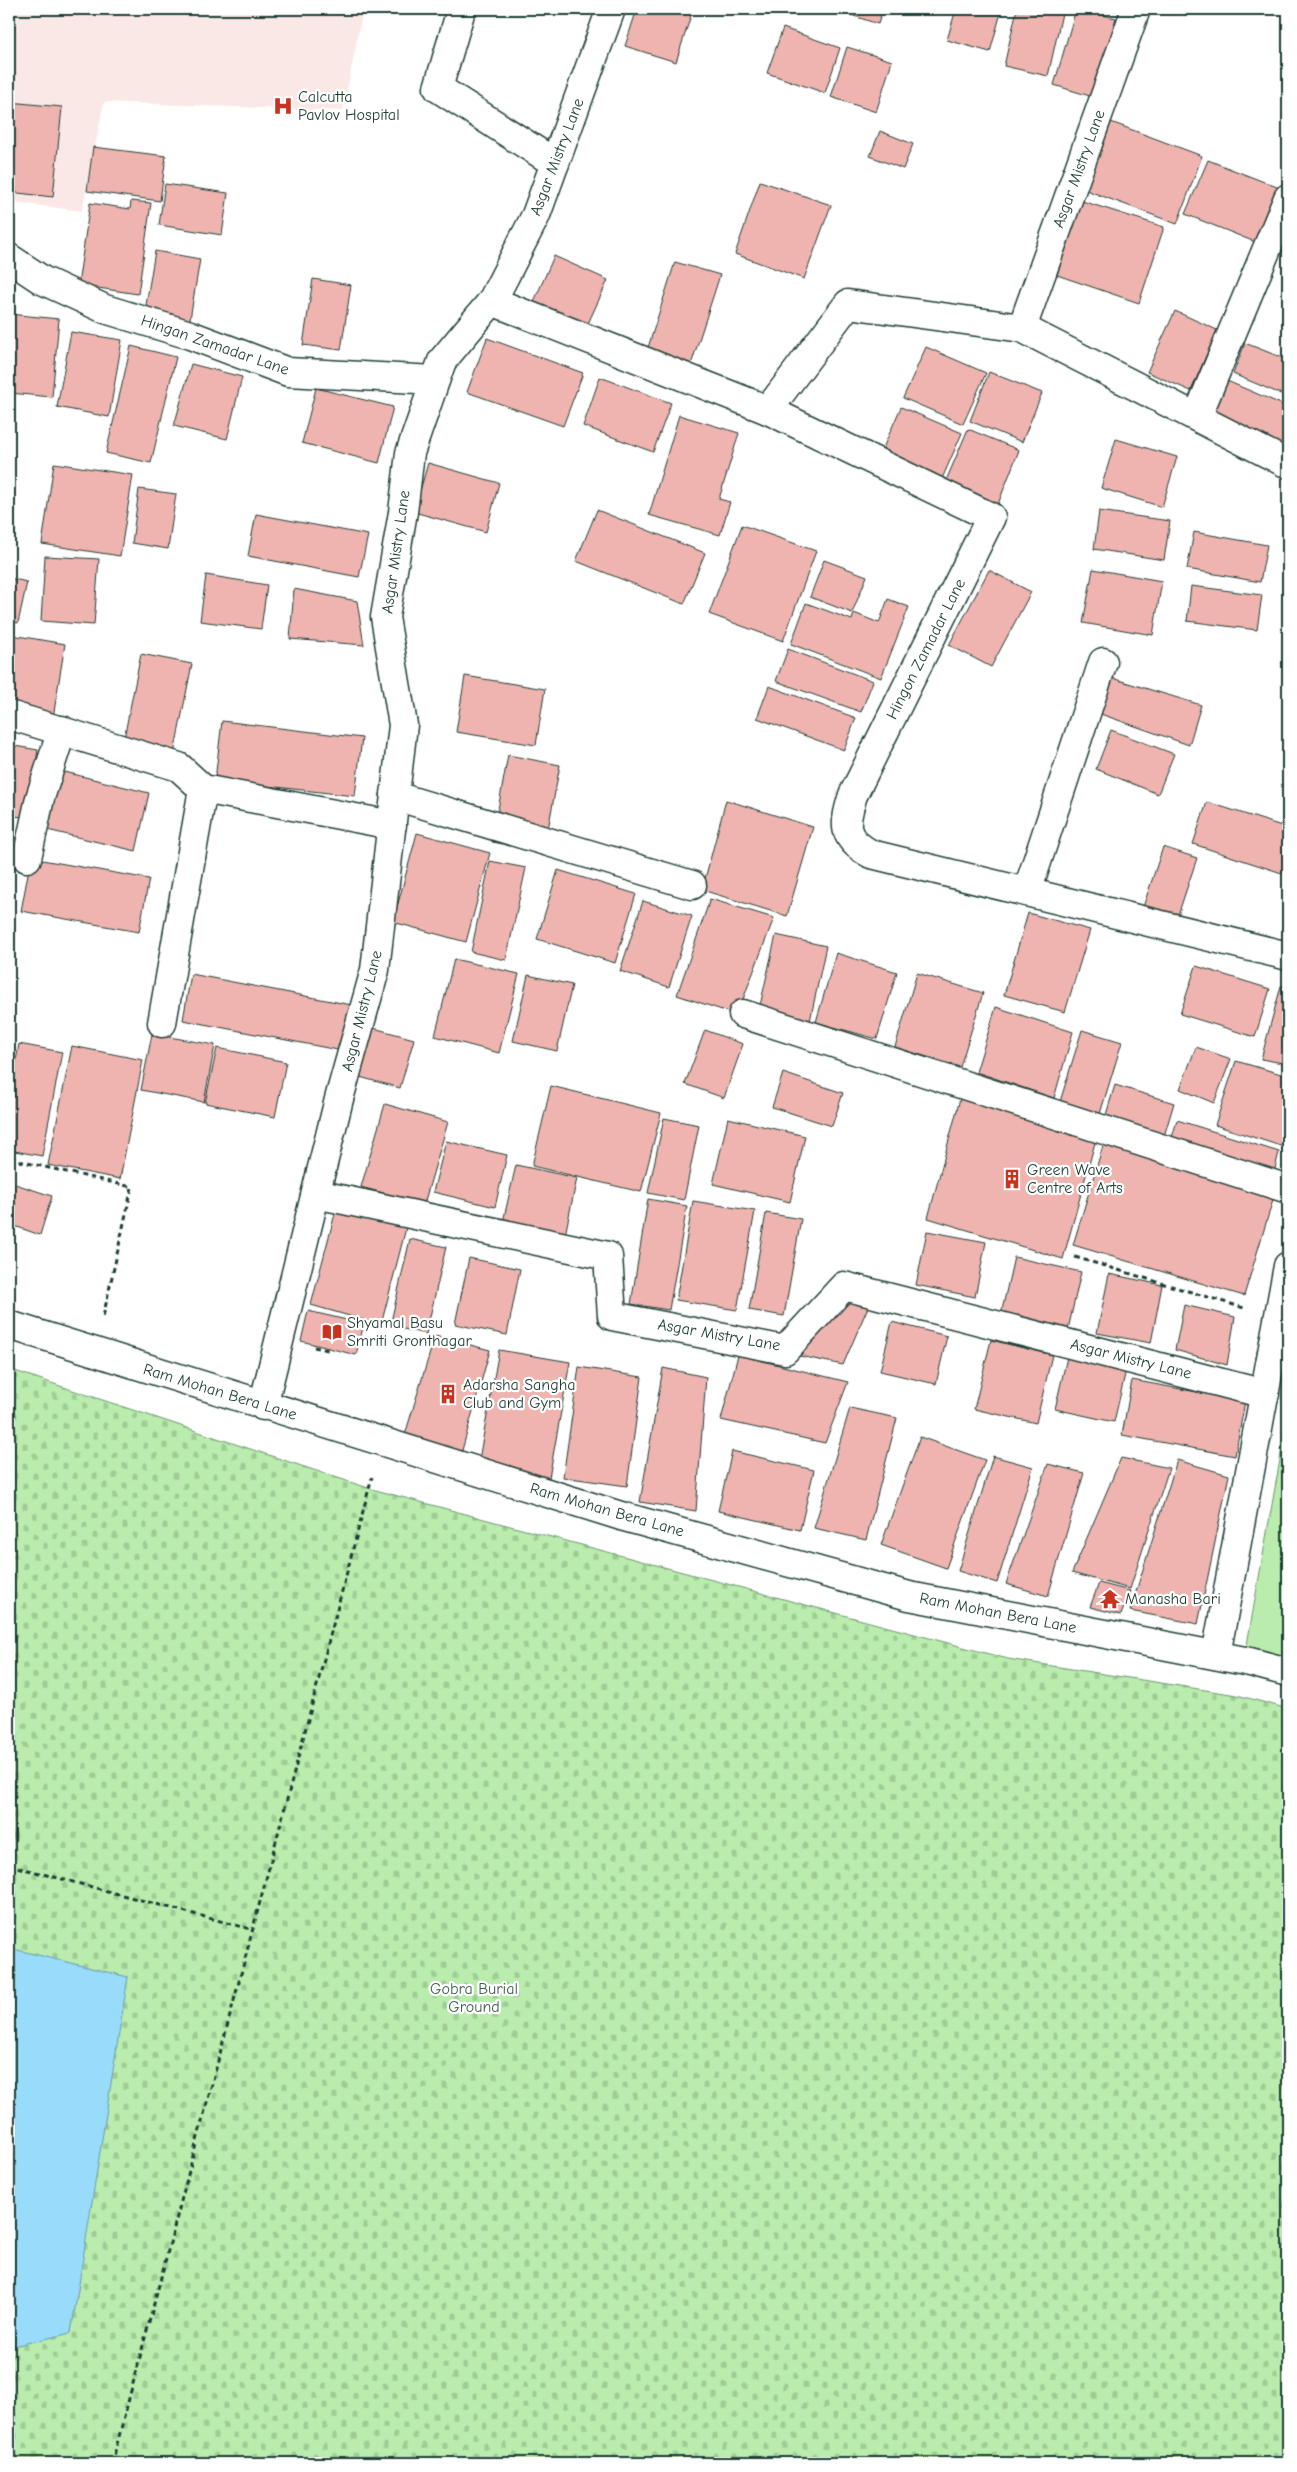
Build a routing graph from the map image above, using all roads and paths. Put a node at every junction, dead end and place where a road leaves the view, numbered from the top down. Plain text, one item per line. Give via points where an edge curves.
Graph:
1 (611, 9) edge
2 (1136, 9) edge
3 (461, 10) edge
4 (555, 163) junction
5 (1288, 198) edge
6 (9, 258) edge
7 (492, 301) junction
8 (1022, 328) junction
9 (435, 380) junction
10 (768, 410) junction
11 (1197, 417) junction
12 (1288, 464) edge
13 (1103, 662) dead end
14 (9, 715) edge
15 (62, 730) junction
16 (203, 789) junction
17 (395, 796) junction
18 (392, 825) junction
19 (27, 858) dead end
20 (692, 885) dead end
21 (1027, 892) junction
22 (1288, 956) edge
23 (743, 1014) dead end
24 (162, 1023) dead end
25 (20, 1161) dead end
26 (1288, 1189) edge
27 (316, 1194) junction
28 (1075, 1257) dead end
29 (1288, 1266) edge
30 (1278, 1318) junction
31 (9, 1325) edge
32 (95, 1353) junction
33 (1265, 1394) junction
34 (263, 1406) junction
35 (383, 1443) junction
36 (1288, 1602) edge
37 (1288, 1626) edge
38 (1216, 1656) junction
39 (1288, 1672) edge
40 (9, 1865) edge
41 (254, 1930) junction
42 (112, 2463) edge

1 - 4 street, Asgar Mistry Lane
2 - 8 street, Asgar Mistry Lane
3 - 4 street via 438,88
4 - 7 street, Asgar Mistry Lane via 536,215
5 - 11 street
6 - 9 street, Hingan Zamadar Lane via 42,280 105,309 190,335 288,372
7 - 9 street, Asgar Mistry Lane via 442,362
7 - 10 street
8 - 10 street via 848,304
8 - 11 street
9 - 17 street, Asgar Mistry Lane via 410,452 385,617 403,725
10 - 21 street, Hingon Zamadar Lane via 991,518 853,795 847,815 847,834 871,854
11 - 12 street
13 - 21 street
14 - 15 street
15 - 16 street via 179,767
15 - 19 street via 40,798
16 - 18 street
16 - 24 street
17 - 18 street, Asgar Mistry Lane
17 - 20 street
18 - 27 street, Asgar Mistry Lane via 375,970
21 - 22 street, Hingon Zamadar Lane
23 - 26 street
25 - 32 path via 132,1187
27 - 33 street, Asgar Mistry Lane via 608,1256 612,1316 785,1350 844,1286
27 - 34 street, Asgar Mistry Lane
28 - 30 path
29 - 30 street
30 - 33 street
31 - 32 street, Ram Mohan Bera Lane
32 - 34 street, Ram Mohan Bera Lane
33 - 38 street
34 - 35 street, Ram Mohan Bera Lane
35 - 38 street, Ram Mohan Bera Lane via 621,1516 909,1596
35 - 41 path via 368,1488
36 - 37 path via 1284,1625
38 - 39 street, Ram Mohan Bera Lane
40 - 41 path
41 - 42 path

